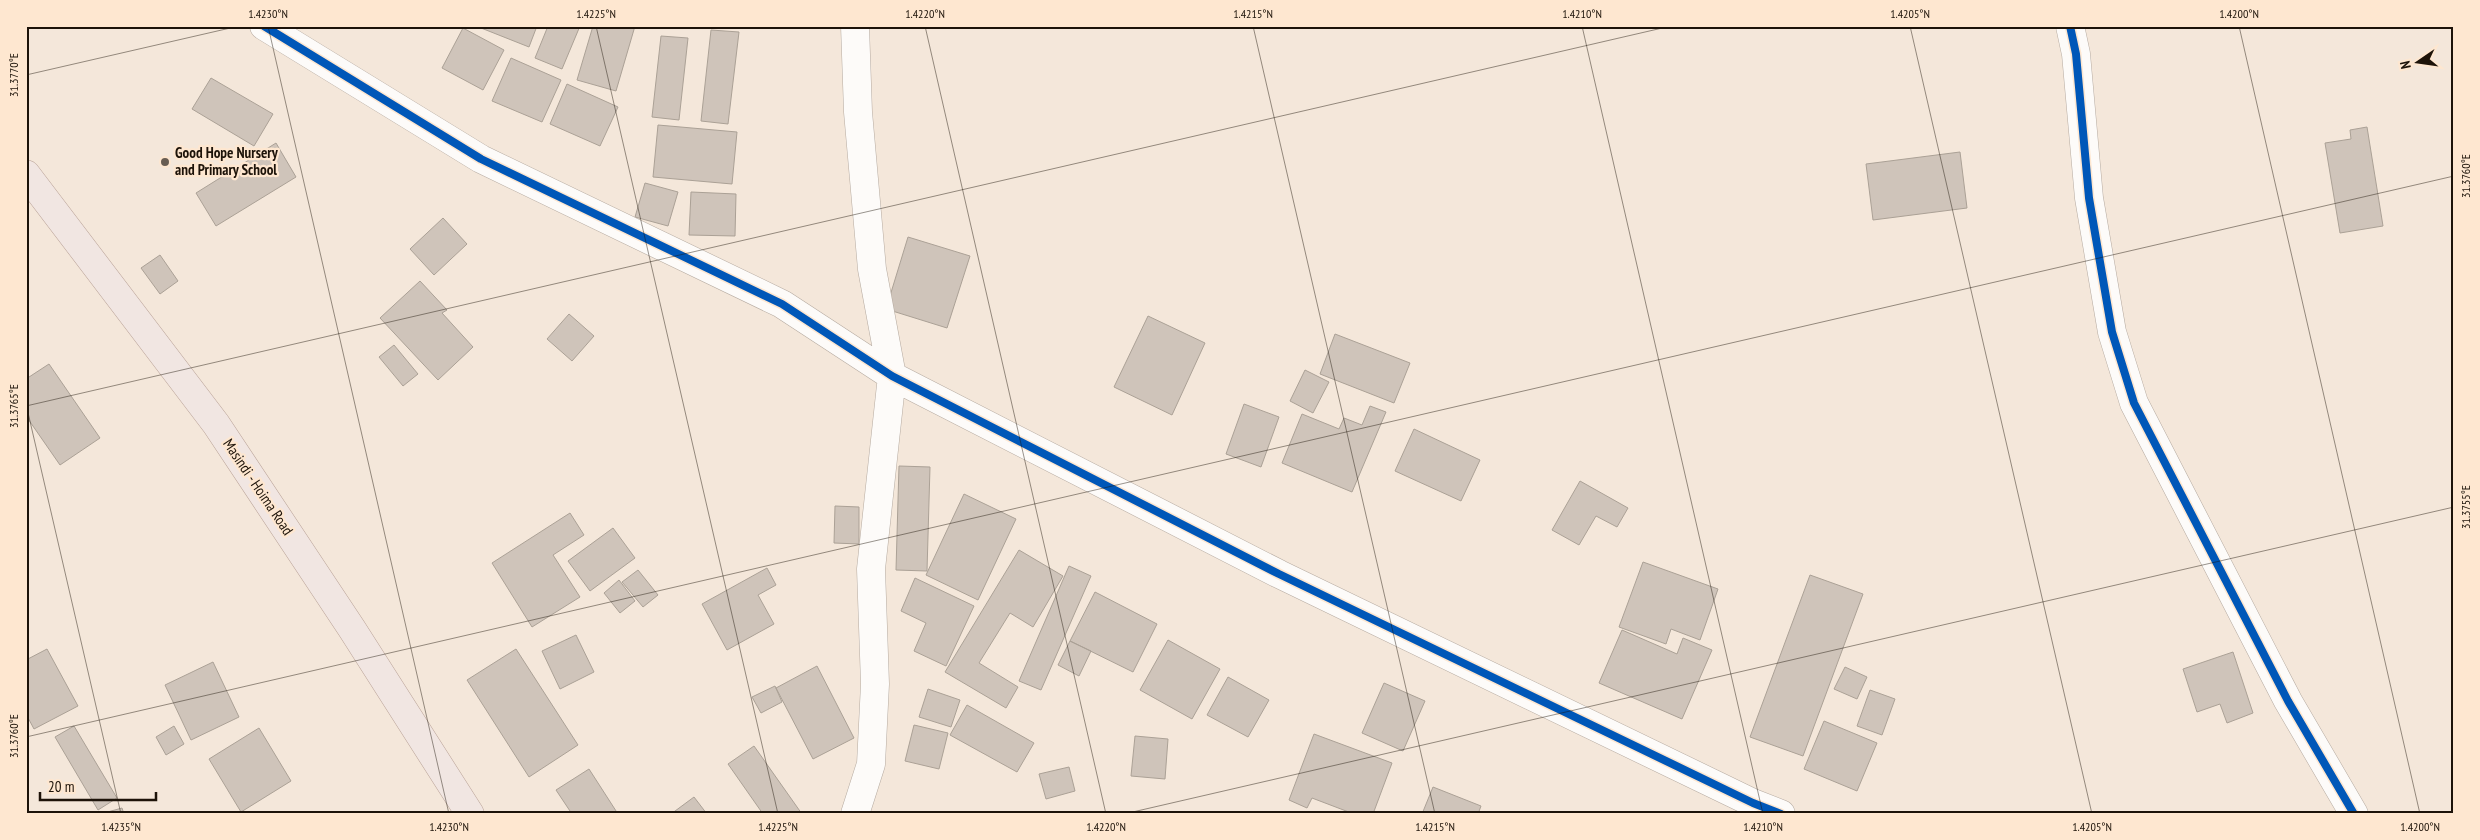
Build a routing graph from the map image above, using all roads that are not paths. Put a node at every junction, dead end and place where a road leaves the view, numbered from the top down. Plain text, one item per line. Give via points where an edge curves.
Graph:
1 (264, 26) edge
2 (855, 26) edge
3 (2070, 26) edge
4 (26, 174) edge
5 (892, 376) junction
6 (470, 814) edge
7 (855, 814) edge
8 (1782, 814) edge
9 (2354, 814) edge

1 - 5 street via 481,160 782,304
2 - 5 street via 858,112 872,269
3 - 9 street via 2076,54 2089,198 2112,332 2134,403 2288,701
4 - 6 main road, Masindi - Hoima Road via 216,424
5 - 7 street via 871,569 875,684 871,764
5 - 8 street via 1288,579 1753,803

